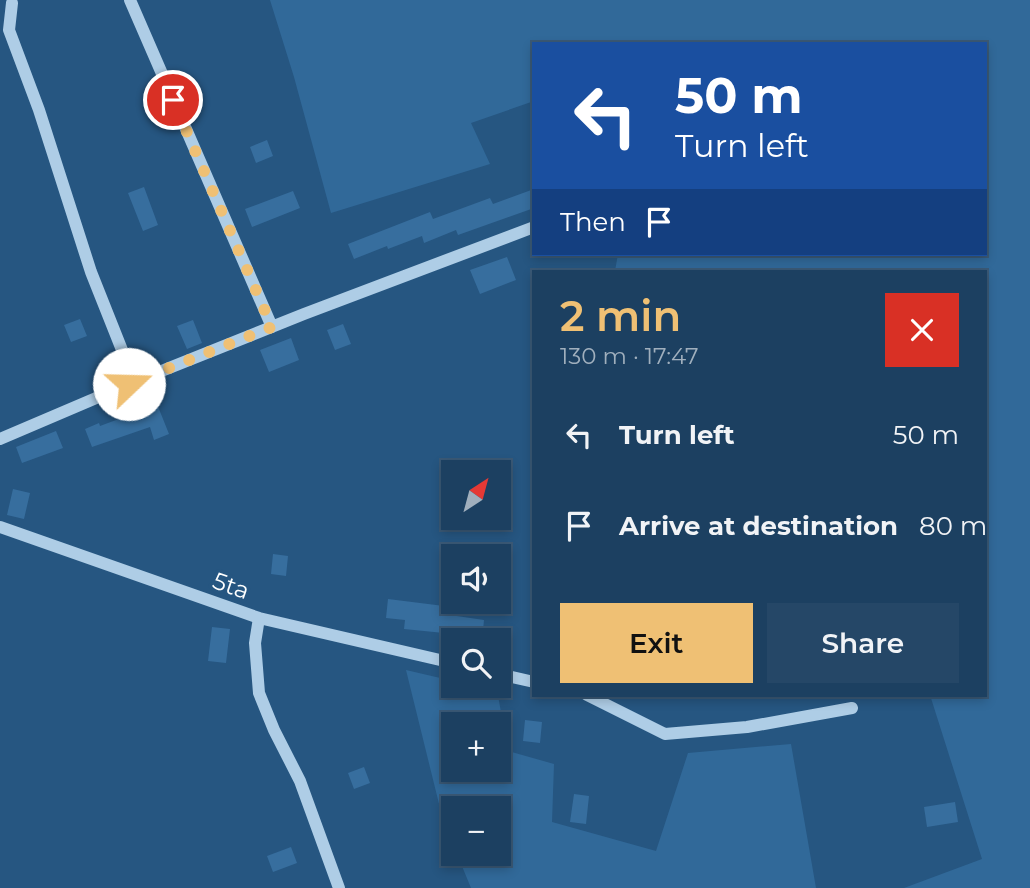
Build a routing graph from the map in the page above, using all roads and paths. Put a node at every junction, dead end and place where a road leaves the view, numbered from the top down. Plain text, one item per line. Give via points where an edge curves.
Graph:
1 (130, 0) edge
2 (12, 3) dead end
3 (532, 228) edge
4 (272, 327) junction
5 (129, 384) junction
6 (0, 439) edge
7 (0, 527) edge
8 (259, 618) junction
9 (441, 660) edge
10 (511, 677) edge
11 (532, 682) edge
12 (591, 697) edge
13 (852, 709) dead end
14 (339, 888) edge

1 - 4 street
2 - 5 street via 9,30 122,350
3 - 4 street
4 - 5 street
5 - 6 street
7 - 8 street, 5ta
8 - 9 street, 5ta
8 - 14 street via 255,643 258,693 300,781
10 - 11 street
12 - 13 street via 665,733 747,727

